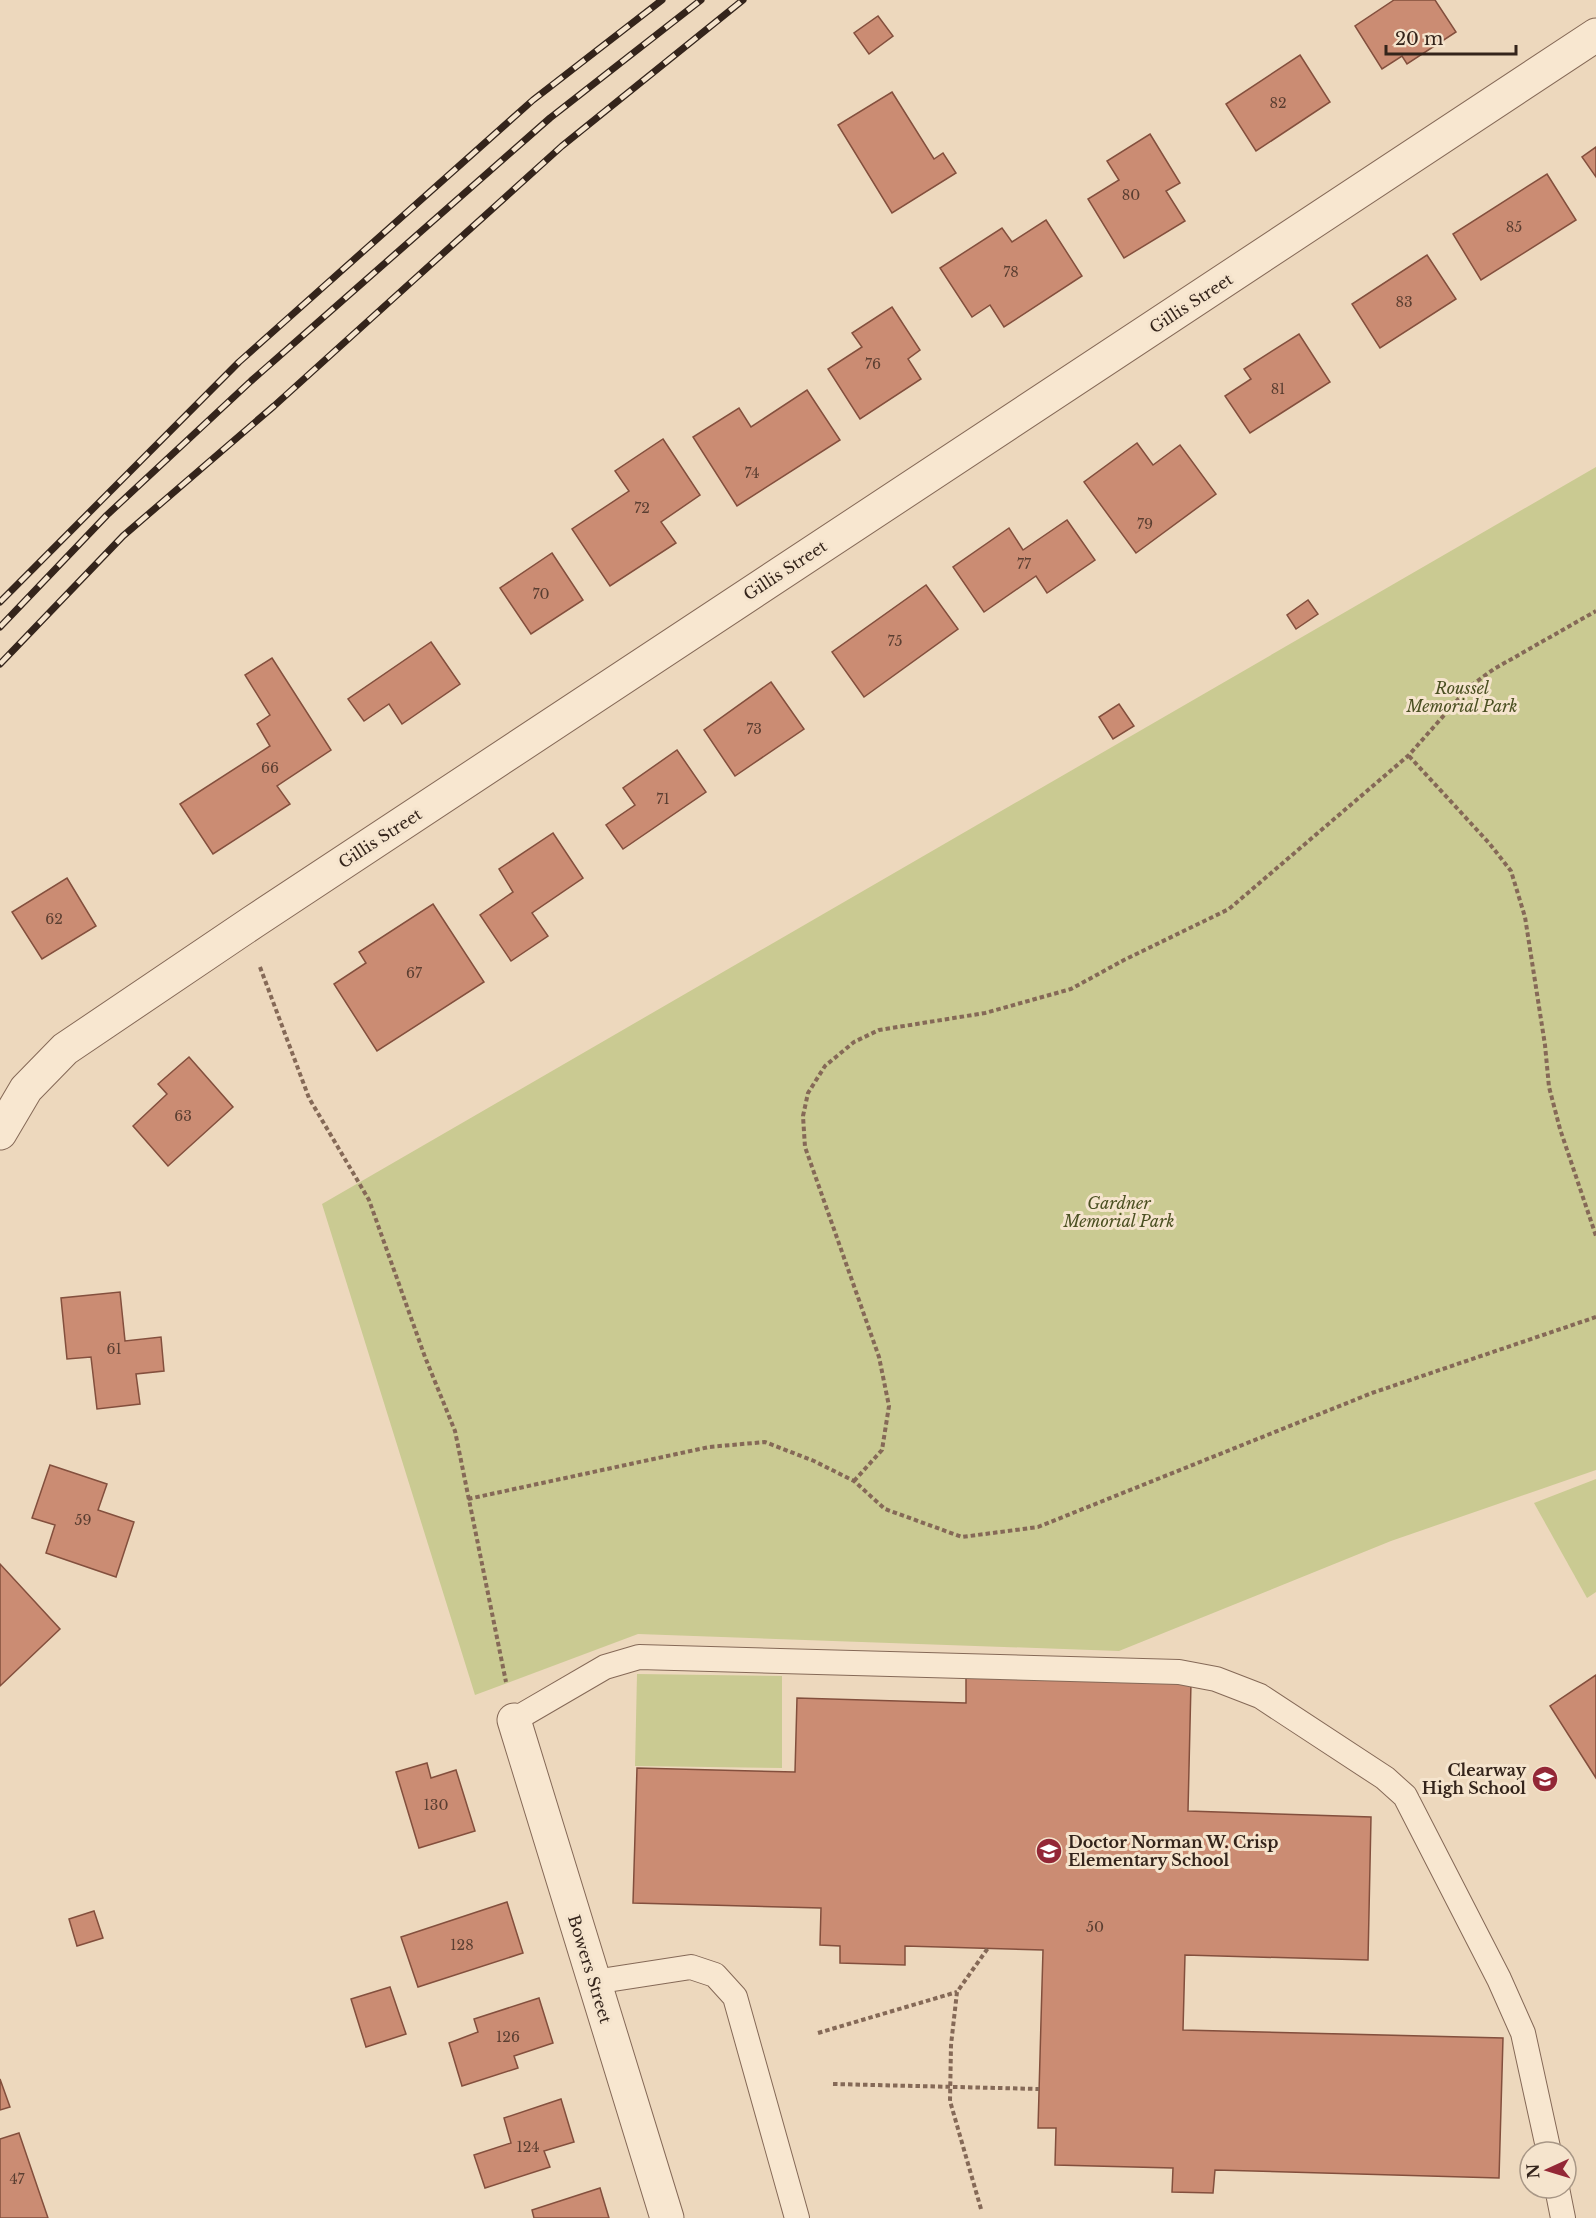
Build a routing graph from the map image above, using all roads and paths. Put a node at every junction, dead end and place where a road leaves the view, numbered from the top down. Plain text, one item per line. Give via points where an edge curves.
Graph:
1 (1596, 35) edge
2 (1596, 611) edge
3 (1409, 756) junction
4 (260, 967) dead end
5 (0, 1133) edge
6 (1596, 1236) edge
7 (1596, 1317) edge
8 (854, 1481) junction
9 (468, 1499) junction
10 (513, 1720) junction
11 (988, 1948) dead end
12 (594, 1982) junction
13 (957, 1992) junction
14 (818, 2033) dead end
15 (833, 2084) dead end
16 (951, 2087) junction
17 (1039, 2089) dead end
18 (1546, 2140) edge
19 (1559, 2200) edge
20 (981, 2209) dead end
21 (667, 2218) edge
22 (797, 2218) edge
23 (1563, 2218) edge

1 - 5 street, Gillis Street via 65,1049 26,1089
2 - 3 path via 1469,687
3 - 6 path via 1511,872 1525,917 1549,1087
3 - 8 path via 1229,909 1071,988 986,1013 879,1030 854,1042 825,1066 808,1093 802,1116 805,1147 879,1357 889,1406 882,1450
4 - 9 path via 309,1098 369,1200 455,1431
7 - 8 path via 1372,1393 1038,1527 962,1537 885,1509
8 - 9 path via 765,1442 708,1447
9 - 10 path
10 - 12 street, Bowers Street
10 - 18 lane via 605,1666 639,1657 1179,1672 1216,1679 1260,1696 1385,1778 1405,1796 1523,2033
11 - 13 path
12 - 21 street, Bowers Street
12 - 22 lane via 691,1967 715,1975 735,1997
13 - 14 path
13 - 16 path
15 - 16 path
16 - 17 path
16 - 20 path via 950,2101
19 - 23 lane

